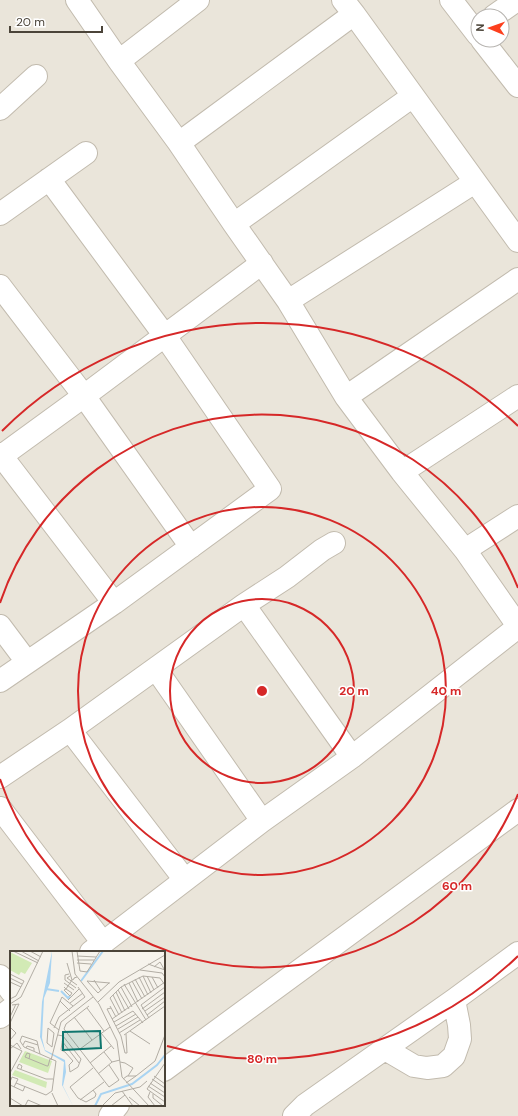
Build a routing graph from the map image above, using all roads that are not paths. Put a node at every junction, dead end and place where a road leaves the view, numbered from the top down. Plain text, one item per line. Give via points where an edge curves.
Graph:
1 (78, 0) edge
2 (198, 0) edge
3 (451, 0) edge
4 (517, 0) edge
5 (349, 7) edge
6 (506, 8) edge
7 (470, 23) edge
8 (489, 48) edge
9 (119, 61) junction
10 (36, 76) dead end
11 (518, 86) edge
12 (413, 96) junction
13 (0, 109) edge
14 (179, 143) junction
15 (86, 153) dead end
16 (49, 179) junction
17 (475, 182) junction
18 (0, 214) edge
19 (234, 224) junction
20 (518, 241) edge
21 (262, 263) junction
22 (518, 279) edge
23 (0, 286) edge
24 (288, 301) junction
25 (165, 336) junction
26 (84, 396) junction
27 (518, 396) edge
28 (346, 397) junction
29 (0, 456) edge
30 (402, 472) junction
31 (518, 516) edge
32 (334, 543) dead end
33 (190, 547) junction
34 (465, 550) junction
35 (114, 603) junction
36 (244, 605) junction
37 (0, 626) edge
38 (518, 626) edge
39 (27, 662) junction
40 (156, 669) junction
41 (0, 681) edge
42 (70, 730) junction
43 (352, 757) junction
44 (0, 777) edge
45 (0, 808) edge
46 (515, 818) edge
47 (262, 821) junction
48 (185, 880) junction
49 (97, 948) edge
50 (518, 953) edge
51 (0, 976) edge
52 (10, 990) edge
53 (454, 1000) junction
54 (10, 1010) edge
55 (0, 1017) edge
56 (385, 1049) junction
57 (165, 1069) edge
58 (117, 1106) edge
59 (110, 1116) edge
60 (294, 1116) edge

1 - 9 street
2 - 9 street
3 - 7 street
4 - 6 street
5 - 12 street
5 - 14 street
8 - 11 street
9 - 14 street
10 - 13 street
12 - 17 street
12 - 19 street
14 - 19 street
15 - 16 street
16 - 18 street
16 - 25 street
17 - 20 street
17 - 24 street
19 - 21 street
21 - 24 street
21 - 25 street
22 - 28 street
23 - 26 street
24 - 28 street
25 - 26 street
25 - 33 street via 270,489
26 - 29 street
26 - 33 street
27 - 30 street
28 - 30 street
29 - 35 street
30 - 34 street
31 - 34 street
32 - 36 street
33 - 35 street
34 - 38 street
35 - 39 street
36 - 40 street
36 - 43 street
37 - 39 street
38 - 43 street
39 - 41 street
40 - 42 street
40 - 47 street
42 - 44 street
42 - 48 street
43 - 47 street
45 - 49 street
46 - 57 street
47 - 48 street
48 - 49 street
50 - 53 street
51 - 52 street
53 - 56 street
53 - 56 street via 460,1040 454,1056 443,1066 414,1066
54 - 55 street
56 - 60 street via 305,1105
58 - 59 street

